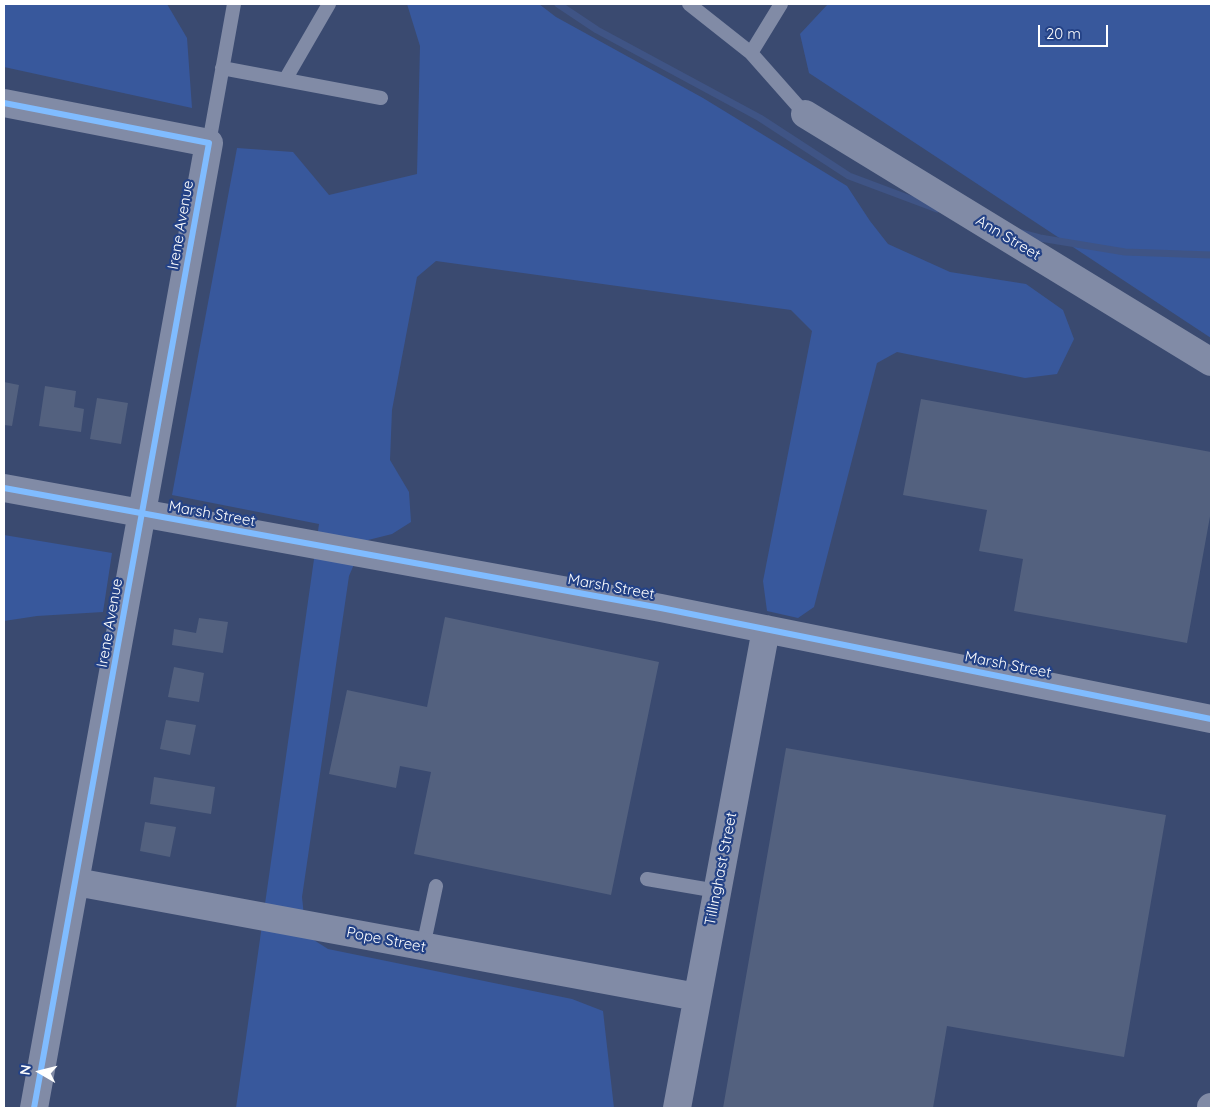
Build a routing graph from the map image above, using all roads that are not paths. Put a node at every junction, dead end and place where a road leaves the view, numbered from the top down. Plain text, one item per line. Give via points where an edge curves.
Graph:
1 (234, 4) edge
2 (329, 4) edge
3 (689, 4) edge
4 (781, 4) edge
5 (751, 53) junction
6 (222, 68) junction
7 (285, 80) junction
8 (381, 98) dead end
9 (4, 104) edge
10 (805, 114) joint
11 (209, 143) junction
12 (1211, 362) edge
13 (4, 488) edge
14 (142, 514) junction
15 (766, 629) junction
16 (1211, 719) edge
17 (646, 879) dead end
18 (76, 882) junction
19 (436, 886) dead end
20 (717, 891) junction
21 (423, 947) junction
22 (697, 998) junction
23 (34, 1108) edge
24 (677, 1108) edge

1 - 6 lane
2 - 7 lane
3 - 5 lane
4 - 5 lane
5 - 10 lane
6 - 7 lane
6 - 11 lane
7 - 8 lane
9 - 11 street
10 - 12 street, Ann Street
11 - 14 street, Irene Avenue
13 - 14 street, Marsh Street
14 - 15 street, Marsh Street
14 - 18 street, Irene Avenue
15 - 16 street, Marsh Street
15 - 20 street, Tillinghast Street
17 - 20 lane
18 - 21 street, Pope Street
18 - 23 street, Irene Avenue
19 - 21 lane
20 - 22 street, Tillinghast Street
21 - 22 street, Pope Street
22 - 24 street, Tillinghast Street

